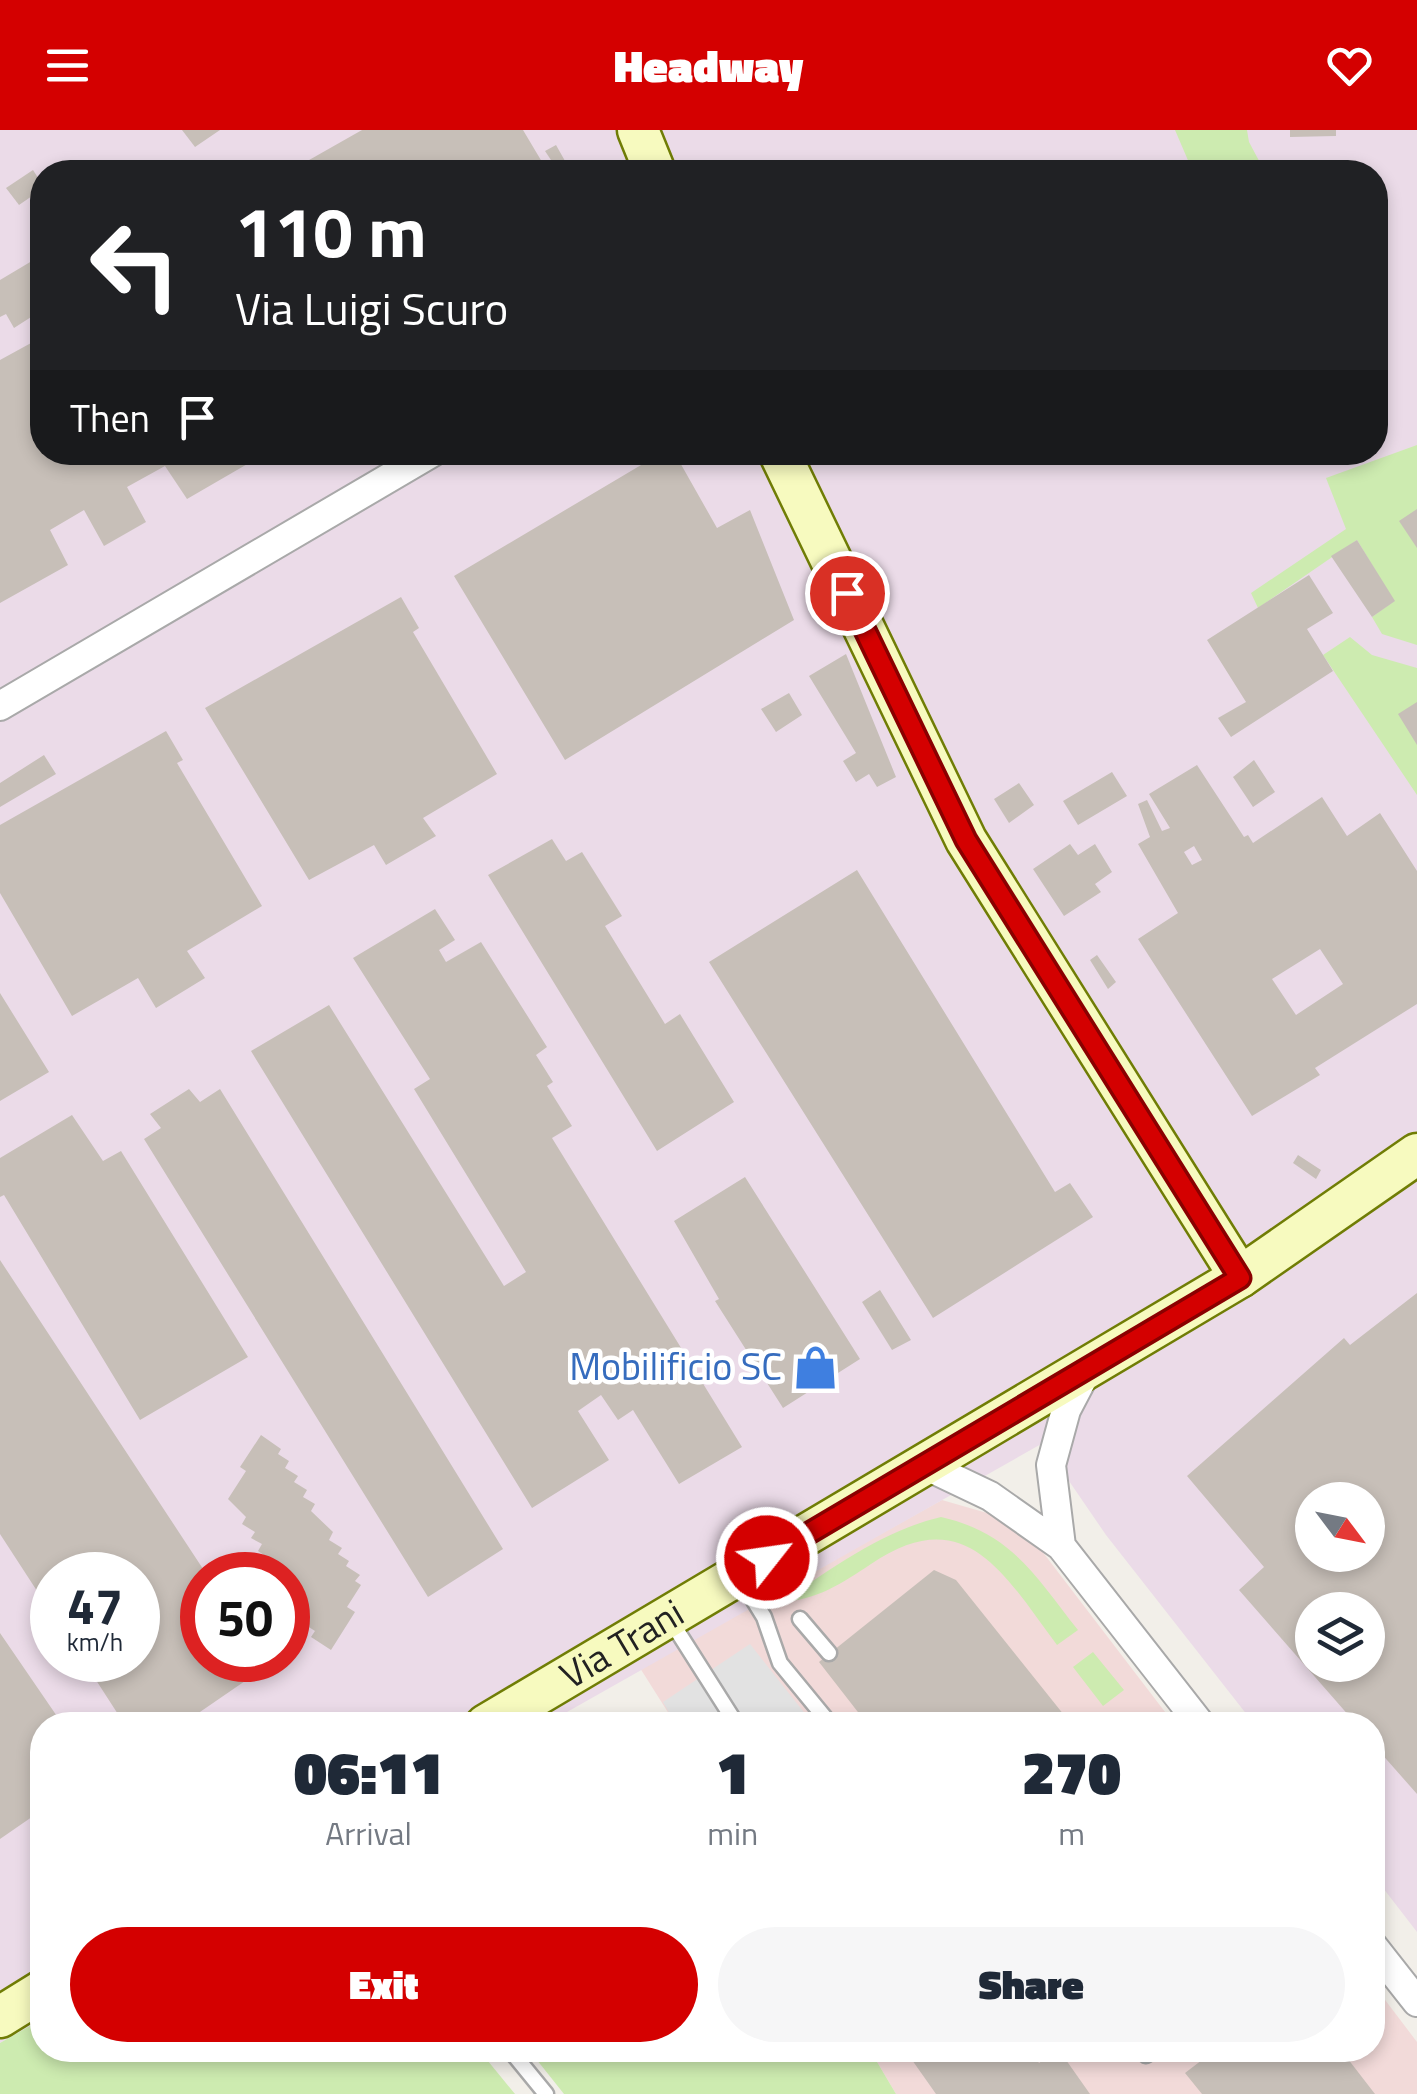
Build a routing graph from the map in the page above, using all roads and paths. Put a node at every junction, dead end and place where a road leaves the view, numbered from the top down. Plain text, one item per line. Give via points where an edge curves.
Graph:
1 (638, 130) edge
2 (650, 160) edge
3 (411, 465) edge
4 (785, 465) edge
5 (0, 706) edge
6 (1417, 1154) edge
7 (1240, 1278) junction
8 (1090, 1363) junction
9 (927, 1466) junction
10 (1061, 1546) junction
11 (738, 1575) junction
12 (668, 1617) junction
13 (800, 1619) dead end
14 (829, 1653) dead end
15 (508, 1712) edge
16 (729, 1712) edge
17 (820, 1712) edge
18 (1191, 1712) edge
19 (1385, 1961) edge
20 (30, 1998) edge
21 (1417, 2002) edge
22 (0, 2017) edge
23 (520, 2062) edge
24 (546, 2094) edge

1 - 2 main road
3 - 5 street
4 - 7 main road via 966,840
6 - 7 main road, Via Trani
7 - 8 main road, Via Trani
8 - 9 main road, Via Trani
8 - 10 street via 1066,1410 1051,1465
9 - 10 street via 990,1496
9 - 11 main road, Via Trani
10 - 18 street
11 - 12 main road, Via Trani
11 - 17 lane via 764,1617 780,1663
12 - 15 main road, Via Trani
12 - 16 lane
13 - 14 lane
19 - 21 street
20 - 22 main road
23 - 24 lane

